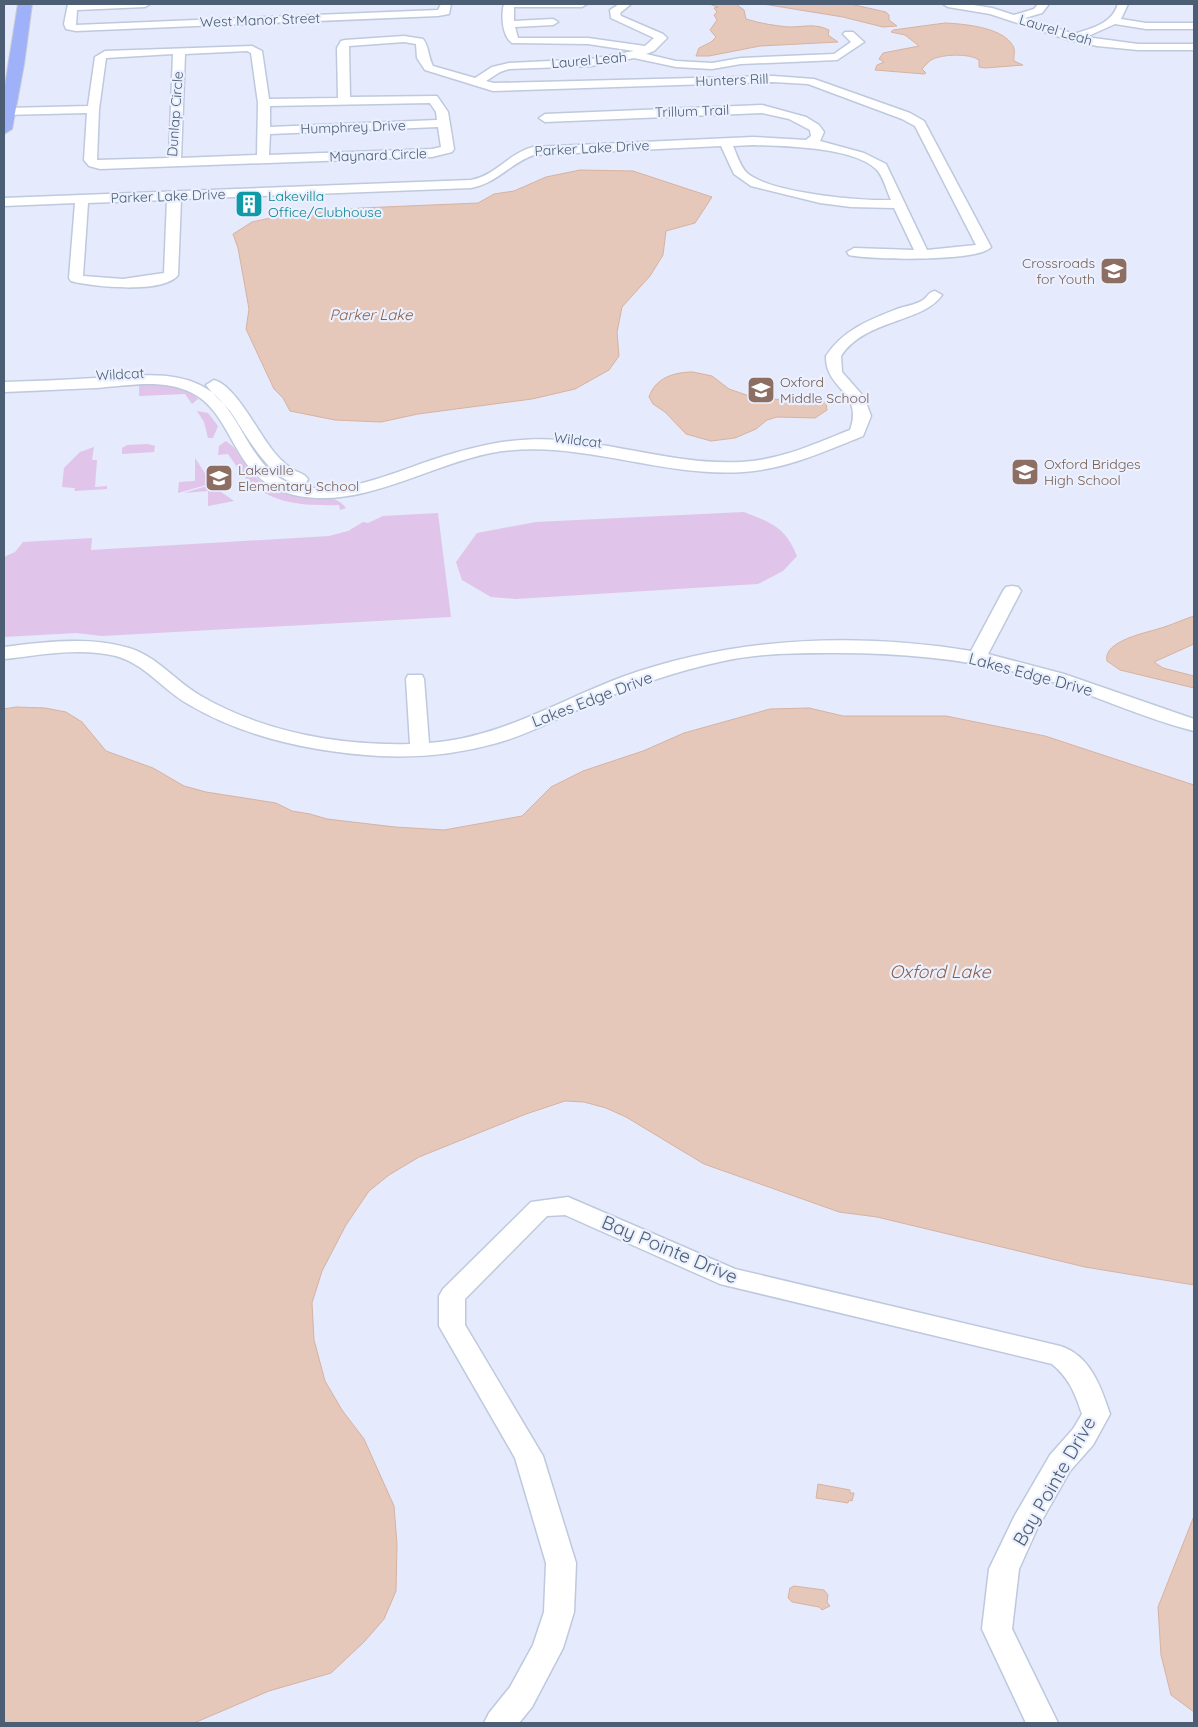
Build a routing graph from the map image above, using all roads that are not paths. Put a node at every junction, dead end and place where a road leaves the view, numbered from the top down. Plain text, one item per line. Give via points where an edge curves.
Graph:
1 (25, 4) edge
2 (145, 4) edge
3 (509, 4) edge
4 (582, 4) edge
5 (602, 4) edge
6 (950, 4) edge
7 (1044, 4) edge
8 (1123, 4) edge
9 (73, 5) edge
10 (623, 5) edge
11 (445, 8) edge
12 (1014, 18) junction
13 (1114, 21) junction
14 (553, 22) dead end
15 (510, 24) junction
16 (1194, 26) edge
17 (848, 34) dead end
18 (1073, 38) junction
19 (1194, 46) edge
20 (179, 50) junction
21 (645, 50) junction
22 (634, 55) junction
23 (475, 83) junction
24 (536, 87) junction
25 (344, 99) junction
26 (264, 103) junction
27 (93, 109) junction
28 (7, 112) junction
29 (544, 118) junction
30 (444, 123) junction
31 (4, 129) edge
32 (262, 131) junction
33 (551, 141) junction
34 (726, 143) junction
35 (810, 143) junction
36 (267, 159) junction
37 (175, 162) junction
38 (275, 192) junction
39 (174, 195) junction
40 (82, 199) junction
41 (4, 202) edge
42 (900, 204) junction
43 (854, 252) dead end
44 (922, 253) junction
45 (934, 295) dead end
46 (4, 379) edge
47 (4, 387) edge
48 (221, 401) junction
49 (1012, 591) dead end
50 (4, 653) edge
51 (977, 658) junction
52 (415, 679) dead end
53 (1194, 725) edge
54 (420, 750) junction
55 (500, 1723) edge
56 (1042, 1723) edge

1 - 28 main road
2 - 9 street
3 - 4 street
3 - 15 street via 507,15
5 - 10 street
6 - 12 street, Laurel Leah
7 - 12 street via 1038,11
8 - 13 street
9 - 11 street, West Manor Street via 69,24 76,28
10 - 21 street, Laurel Leah via 614,12 616,18 661,38
12 - 18 street, Laurel Leah
13 - 16 street via 1146,26
13 - 18 street
14 - 15 street
15 - 21 street via 516,41 588,41
17 - 22 street via 858,42 837,57 704,66 662,62
18 - 19 street, Laurel Leah via 1124,46
20 - 26 street, Dunlap Circle via 248,48 256,51
20 - 27 street, Dunlap Circle via 117,52 101,57
20 - 37 street, Dunlap Circle
21 - 22 street, Laurel Leah
22 - 23 street, Laurel Leah via 602,61 509,66 496,69
23 - 24 street, Hunters Rill via 494,87
23 - 25 street, Hunters Rill via 429,68 419,41 351,42 345,43 343,48
24 - 29 street
24 - 44 street, Hunters Rill via 802,79 906,116 922,127 984,247 976,251
25 - 26 street, Maynard Circle
25 - 30 street, Maynard Circle via 433,99 442,112
26 - 32 street
27 - 28 street
27 - 37 street, Dunlap Circle via 89,153 93,163
28 - 31 main road
29 - 33 street
29 - 35 street, Trillum Trail via 762,109 814,126 817,137
30 - 32 street, Humphrey Drive
30 - 36 street, Maynard Circle via 448,149 442,152
32 - 36 street
33 - 34 street, Parker Lake Drive
33 - 38 street, Parker Lake Drive via 521,154 496,176 479,184
34 - 35 street, Parker Lake Drive
34 - 42 street via 740,173 759,184 829,201
35 - 42 street, Parker Lake Drive via 860,156 882,167
36 - 37 street, Maynard Circle
36 - 38 street
38 - 39 street, Parker Lake Drive
39 - 40 street, Parker Lake Drive
39 - 40 street via 170,275 157,280 105,283 76,278
40 - 41 street, Parker Lake Drive
42 - 44 street, Parker Lake Drive
43 - 44 street, Hunters Rill via 883,255
45 - 48 street, Wildcat via 929,303 860,330 843,340 833,352 833,368 856,398 863,416 857,433 807,454 770,464 691,465 537,444 467,454 335,493 311,492 282,486 264,475
46 - 48 street, Wildcat via 155,372 180,374 210,382
47 - 48 street, Wildcat via 151,380 180,383
49 - 51 street
50 - 54 street, Lakes Edge Drive via 73,648 119,651 147,661 191,698 250,726 348,748
51 - 53 street, Lakes Edge Drive via 1028,670
51 - 54 street, Lakes Edge Drive via 922,649 870,646 785,647 709,658 610,689 493,738 458,747
52 - 54 street
55 - 56 street, Bay Pointe Drive via 521,1697 548,1648 559,1612 561,1563 529,1456 452,1326 452,1296 540,1208 568,1206 729,1277 1060,1356 1074,1365 1088,1389 1096,1414 1084,1437 1060,1463 1024,1525 1004,1569 997,1629

